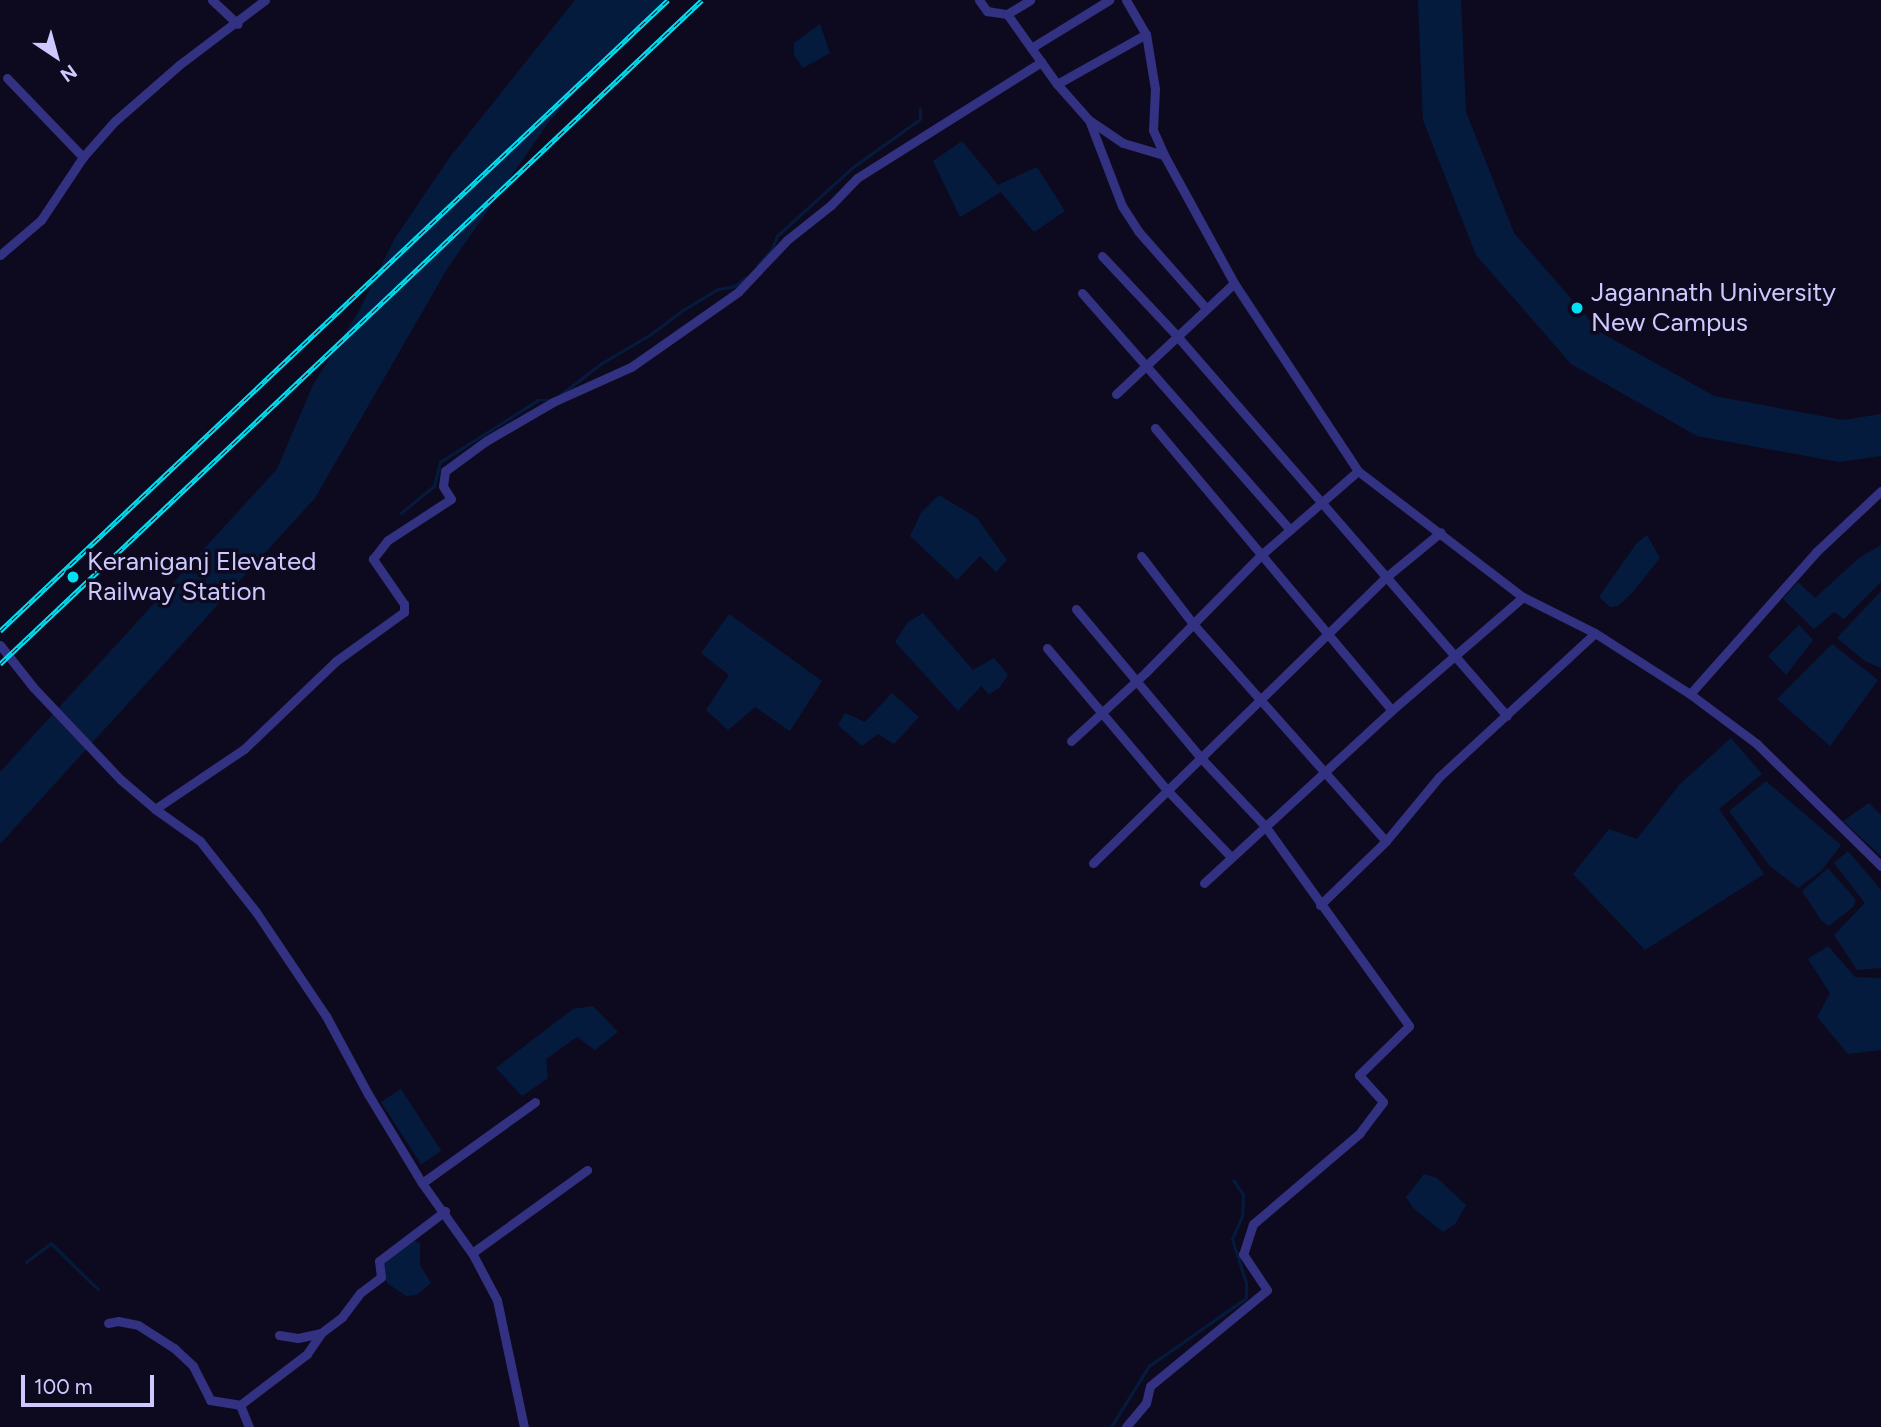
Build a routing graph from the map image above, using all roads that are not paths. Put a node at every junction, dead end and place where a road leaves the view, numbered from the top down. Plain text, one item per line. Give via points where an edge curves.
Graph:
1 (212, 0) edge
2 (265, 0) edge
3 (979, 0) edge
4 (1030, 0) edge
5 (1109, 0) edge
6 (1126, 0) edge
7 (1007, 14) junction
8 (238, 24) junction
9 (1146, 34) junction
10 (1031, 48) junction
11 (1041, 62) junction
12 (7, 78) dead end
13 (1057, 84) junction
14 (1089, 120) junction
15 (1164, 155) junction
16 (83, 157) junction
17 (0, 255) edge
18 (1102, 256) dead end
19 (1234, 283) junction
20 (1082, 293) dead end
21 (1206, 308) junction
22 (1177, 335) junction
23 (1144, 366) junction
24 (1116, 394) dead end
25 (1155, 428) dead end
26 (1358, 471) junction
27 (1881, 491) edge
28 (1323, 502) junction
29 (1290, 530) junction
30 (1441, 532) junction
31 (1261, 555) junction
32 (1141, 556) dead end
33 (1385, 578) junction
34 (1523, 597) junction
35 (1076, 609) dead end
36 (1194, 625) junction
37 (1328, 632) junction
38 (1595, 633) junction
39 (0, 645) edge
40 (1047, 648) dead end
41 (1454, 658) junction
42 (1136, 681) junction
43 (1690, 694) junction
44 (1261, 697) junction
45 (1392, 710) junction
46 (1102, 712) junction
47 (1507, 716) junction
48 (1071, 741) dead end
49 (1200, 757) junction
50 (1325, 771) junction
51 (1167, 790) junction
52 (155, 809) junction
53 (1265, 826) junction
54 (1386, 841) junction
55 (1231, 857) junction
56 (1093, 863) dead end
57 (1881, 866) edge
58 (1204, 883) dead end
59 (1320, 905) junction
60 (535, 1102) dead end
61 (587, 1170) dead end
62 (422, 1183) junction
63 (445, 1211) junction
64 (472, 1253) junction
65 (108, 1323) dead end
66 (321, 1333) junction
67 (279, 1335) dead end
68 (240, 1405) junction
69 (521, 1426) edge
70 (249, 1427) edge
71 (1126, 1427) edge

1 - 8 street
2 - 8 street
3 - 7 street via 987,11
4 - 7 street
5 - 10 street
6 - 9 street
7 - 10 street
8 - 16 street via 179,65 115,121
9 - 13 street
9 - 15 street via 1155,89 1153,130
10 - 11 street
11 - 13 street
11 - 52 street via 857,178 787,240 738,292 631,367 553,402 486,440 445,471 443,486 452,499 388,540 373,559 404,604 404,612 336,661 244,749
12 - 16 street
13 - 14 street
14 - 15 street via 1123,143
14 - 21 street via 1122,206 1138,231
15 - 19 street
16 - 17 street via 41,220
18 - 22 street
19 - 21 street
19 - 26 street
20 - 23 street
21 - 22 street
22 - 23 street
22 - 28 street
23 - 24 street
23 - 29 street
25 - 31 street
26 - 28 street
26 - 30 street
27 - 43 street via 1816,552
28 - 29 street
28 - 33 street
29 - 31 street
30 - 33 street
30 - 34 street
31 - 36 street
31 - 37 street
32 - 36 street
33 - 37 street
33 - 41 street
34 - 38 street
34 - 41 street
35 - 42 street
36 - 42 street
36 - 44 street
37 - 44 street
37 - 45 street
38 - 43 street
38 - 47 street
39 - 52 street via 33,687 120,779
40 - 46 street
41 - 45 street
41 - 47 street
42 - 46 street
42 - 49 street
43 - 57 street via 1757,744
44 - 49 street
44 - 50 street
45 - 50 street
46 - 48 street
46 - 51 street
47 - 54 street via 1439,777
49 - 51 street
49 - 53 street
50 - 53 street
50 - 54 street
51 - 55 street
51 - 56 street
52 - 62 street via 200,841 256,912 327,1016
53 - 55 street
53 - 59 street
54 - 59 street
55 - 58 street
59 - 71 street via 1409,1026 1359,1074 1383,1102 1360,1133 1253,1224 1243,1255 1267,1290 1150,1386 1146,1403
60 - 62 street
61 - 64 street
62 - 63 street
63 - 64 street
63 - 66 street via 379,1261 381,1277
64 - 69 street via 497,1300
65 - 68 street via 138,1325 193,1366 210,1400
66 - 67 street via 298,1338
66 - 68 street via 307,1354
68 - 70 street

